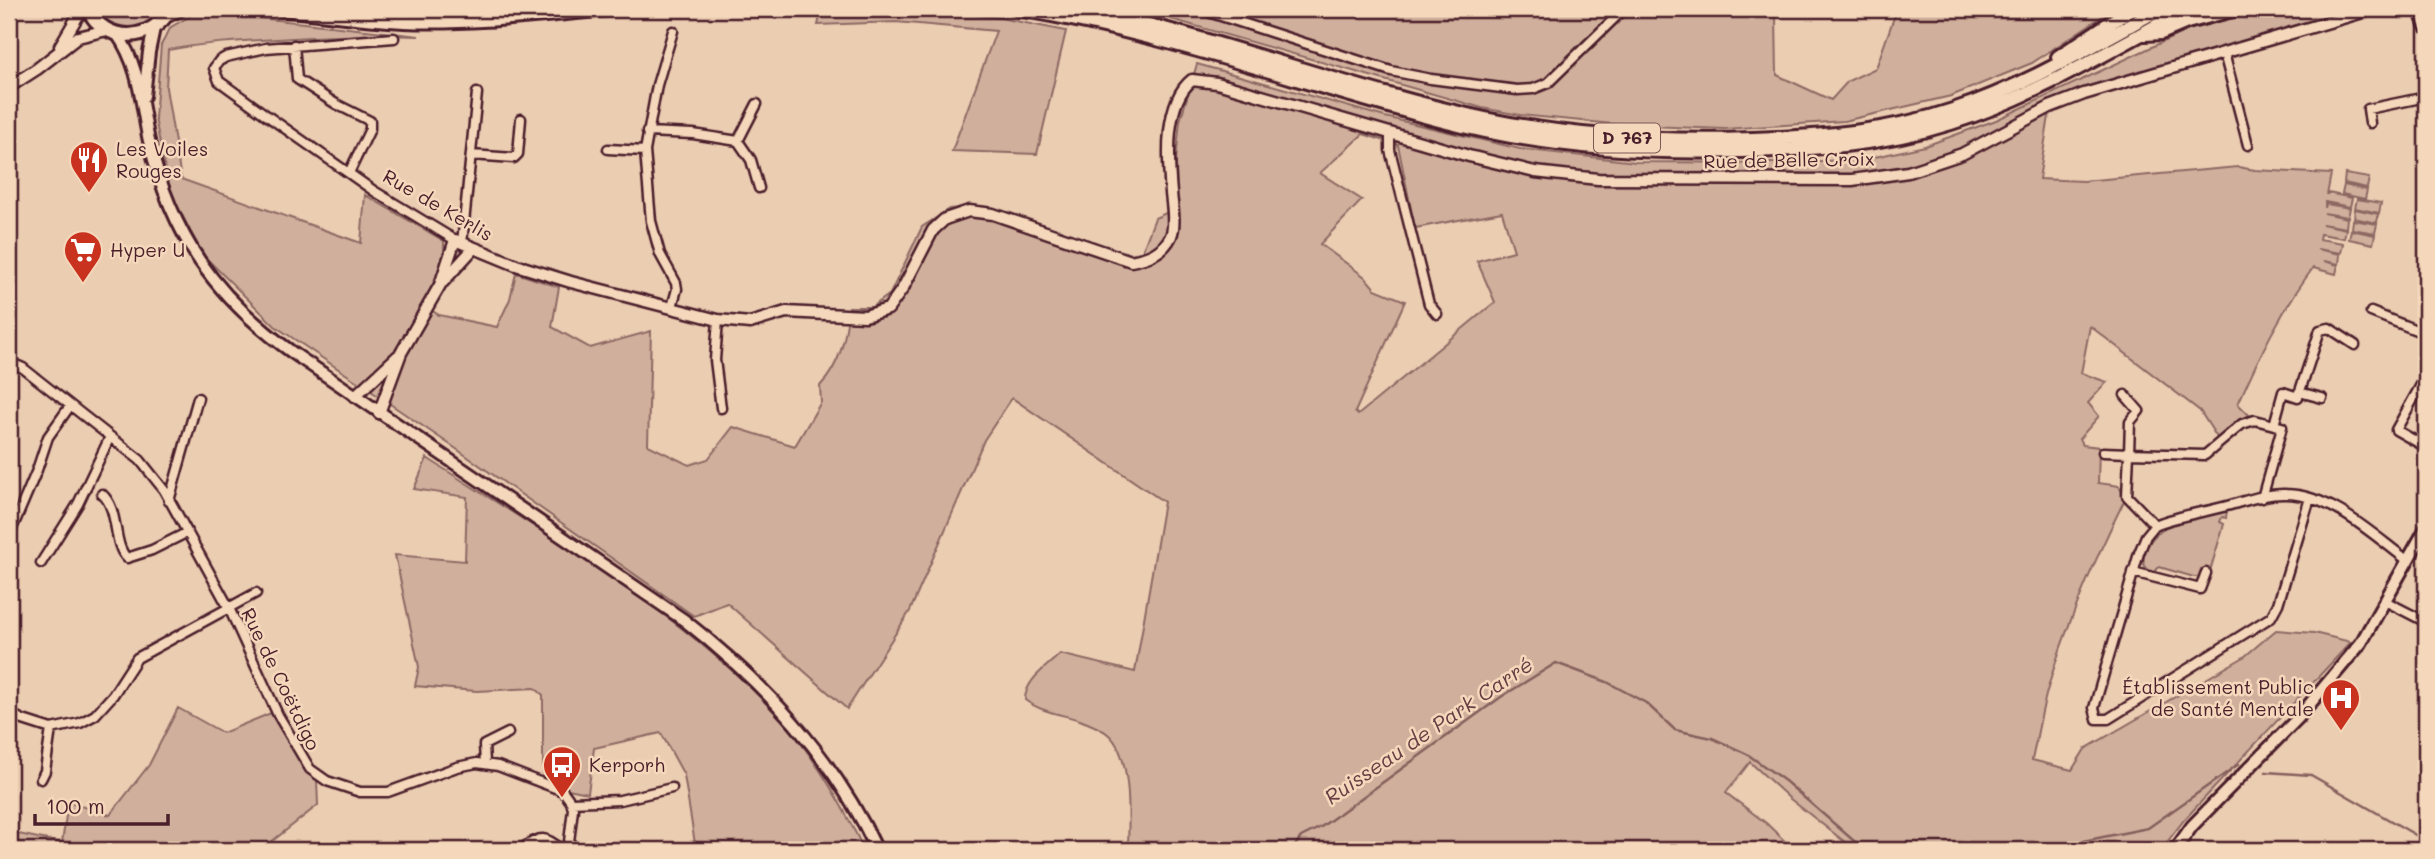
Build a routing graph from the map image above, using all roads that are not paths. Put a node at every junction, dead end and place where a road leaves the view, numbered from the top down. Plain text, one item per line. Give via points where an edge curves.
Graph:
1 (82, 9) edge
2 (88, 9) edge
3 (180, 9) edge
4 (281, 9) edge
5 (411, 9) edge
6 (468, 9) edge
7 (609, 9) edge
8 (1018, 9) edge
9 (1082, 9) edge
10 (1199, 9) edge
11 (1624, 9) edge
12 (2131, 9) edge
13 (2160, 9) edge
14 (2187, 9) edge
15 (2236, 9) edge
16 (2371, 9) edge
17 (2419, 9) edge
18 (169, 12) edge
19 (2426, 27) edge
20 (154, 28) junction
21 (673, 31) dead end
22 (112, 32) junction
23 (2141, 34) junction
24 (394, 38) dead end
25 (294, 45) junction
26 (55, 53) junction
27 (2224, 53) junction
28 (1192, 80) joint
29 (2023, 82) junction
30 (9, 87) edge
31 (477, 93) dead end
32 (2426, 97) edge
33 (143, 102) junction
34 (757, 104) dead end
35 (521, 119) dead end
36 (2370, 123) dead end
37 (647, 132) junction
38 (1390, 134) junction
39 (738, 141) junction
40 (2249, 145) dead end
41 (608, 149) dead end
42 (645, 151) junction
43 (471, 155) junction
44 (349, 173) junction
45 (759, 188) dead end
46 (458, 242) junction
47 (473, 249) junction
48 (440, 285) junction
49 (672, 307) junction
50 (2371, 312) dead end
51 (1437, 314) dead end
52 (718, 320) junction
53 (2426, 331) edge
54 (2355, 345) dead end
55 (401, 353) junction
56 (9, 362) edge
57 (2426, 376) edge
58 (2299, 392) junction
59 (2125, 395) dead end
60 (355, 396) junction
61 (198, 398) dead end
62 (2322, 398) dead end
63 (70, 406) junction
64 (721, 408) dead end
65 (379, 413) junction
66 (2274, 425) junction
67 (110, 436) junction
68 (2426, 447) edge
69 (2103, 452) dead end
70 (2129, 453) junction
71 (102, 494) dead end
72 (2262, 498) junction
73 (2311, 498) junction
74 (169, 501) junction
75 (2155, 525) junction
76 (2426, 528) edge
77 (187, 533) junction
78 (9, 536) edge
79 (2407, 560) junction
80 (41, 563) dead end
81 (2133, 572) junction
82 (2206, 573) dead end
83 (256, 593) dead end
84 (2385, 601) junction
85 (229, 608) junction
86 (2426, 622) edge
87 (9, 713) edge
88 (51, 729) junction
89 (508, 733) dead end
90 (485, 763) junction
91 (41, 779) dead end
92 (672, 788) dead end
93 (571, 802) junction
94 (519, 850) edge
95 (562, 850) edge
96 (568, 850) edge
97 (877, 850) edge
98 (2175, 850) edge

1 - 26 street
2 - 22 main road via 97,23
3 - 18 main road
4 - 7 main road via 439,21
5 - 6 main road
8 - 23 main road, D 767 via 1130,33 1479,130 1578,146 1664,152 1820,148 1914,133 2026,94
9 - 29 main road, D 767 via 1455,112 1607,136 1704,141 1857,132 1950,111
10 - 11 street via 1391,71 1517,90 1548,83
12 - 29 main road
13 - 29 main road, D 767
14 - 23 main road, D 767
15 - 23 main road via 2161,33
16 - 27 street, Rue de Belle Croix / D 767
17 - 19 main road
18 - 20 main road
20 - 22 main road via 130,36
20 - 33 main road
21 - 37 street
22 - 26 street via 78,37
22 - 33 main road via 130,54
24 - 25 street
25 - 44 street via 298,79 370,121
25 - 44 street, Rue de Kerlis via 226,57 214,68 219,81
26 - 30 street
27 - 38 street, Rue de Belle Croix / D 767 via 2050,107 1962,154 1908,172 1852,180 1598,179 1535,172
27 - 40 street
28 - 38 street, Rue de Belle Croix / D 767 via 1217,83
28 - 52 street, Rue de Kerlis via 1176,100 1171,125 1171,236 1149,257 1131,261 993,214 969,211 945,219 933,230 888,309 865,316 786,312 750,323
31 - 43 street
32 - 36 street via 2368,109
33 - 60 main road via 157,172 172,213 201,263 259,329
34 - 39 street
35 - 43 street via 514,158
37 - 39 street
37 - 42 street
38 - 51 street via 1390,150 1429,303
39 - 45 street via 751,160
41 - 42 street
42 - 49 street via 653,230 676,283
43 - 46 street
44 - 46 street, Rue de Kerlis
46 - 47 street, Rue de Kerlis
46 - 48 street
47 - 48 street
47 - 49 street, Rue de Kerlis via 571,282
48 - 55 street
49 - 52 street, Rue de Kerlis
50 - 53 street
52 - 64 street via 715,360
54 - 58 street via 2329,328 2320,330
55 - 60 street
55 - 65 street
56 - 63 street, Rue de Coëtdigo
57 - 68 street via 2396,430
58 - 62 street
58 - 66 street via 2298,397 2283,392
59 - 70 street via 2139,411 2130,422
60 - 65 main road
61 - 74 street
63 - 67 street, Rue de Coëtdigo
63 - 78 street via 48,437
65 - 97 main road via 684,620 728,655 817,750
66 - 70 street via 2255,420 2242,424 2205,455
66 - 72 street via 2282,427
67 - 74 street, Rue de Coëtdigo via 140,460
67 - 80 street via 78,504
69 - 70 street
70 - 75 street via 2127,496
71 - 77 street via 127,558
72 - 73 street via 2285,494
72 - 75 street
73 - 79 street via 2345,515
73 - 81 street via 2271,617 2108,719 2097,719 2094,708
74 - 77 street, Rue de Coëtdigo
75 - 81 street
76 - 79 main road
77 - 85 street, Rue de Coëtdigo
79 - 84 main road
81 - 82 street via 2200,589
83 - 85 street
84 - 86 street
84 - 98 main road via 2361,643 2298,718
85 - 88 street via 137,658 95,715
85 - 90 street, Rue de Coëtdigo via 303,761 327,781 360,792 388,792 457,767
87 - 88 street
88 - 91 street
89 - 90 street via 484,745
90 - 93 street, Rue de Coëtdigo via 563,792
92 - 93 street via 620,800
93 - 96 street
94 - 95 street via 541,838

